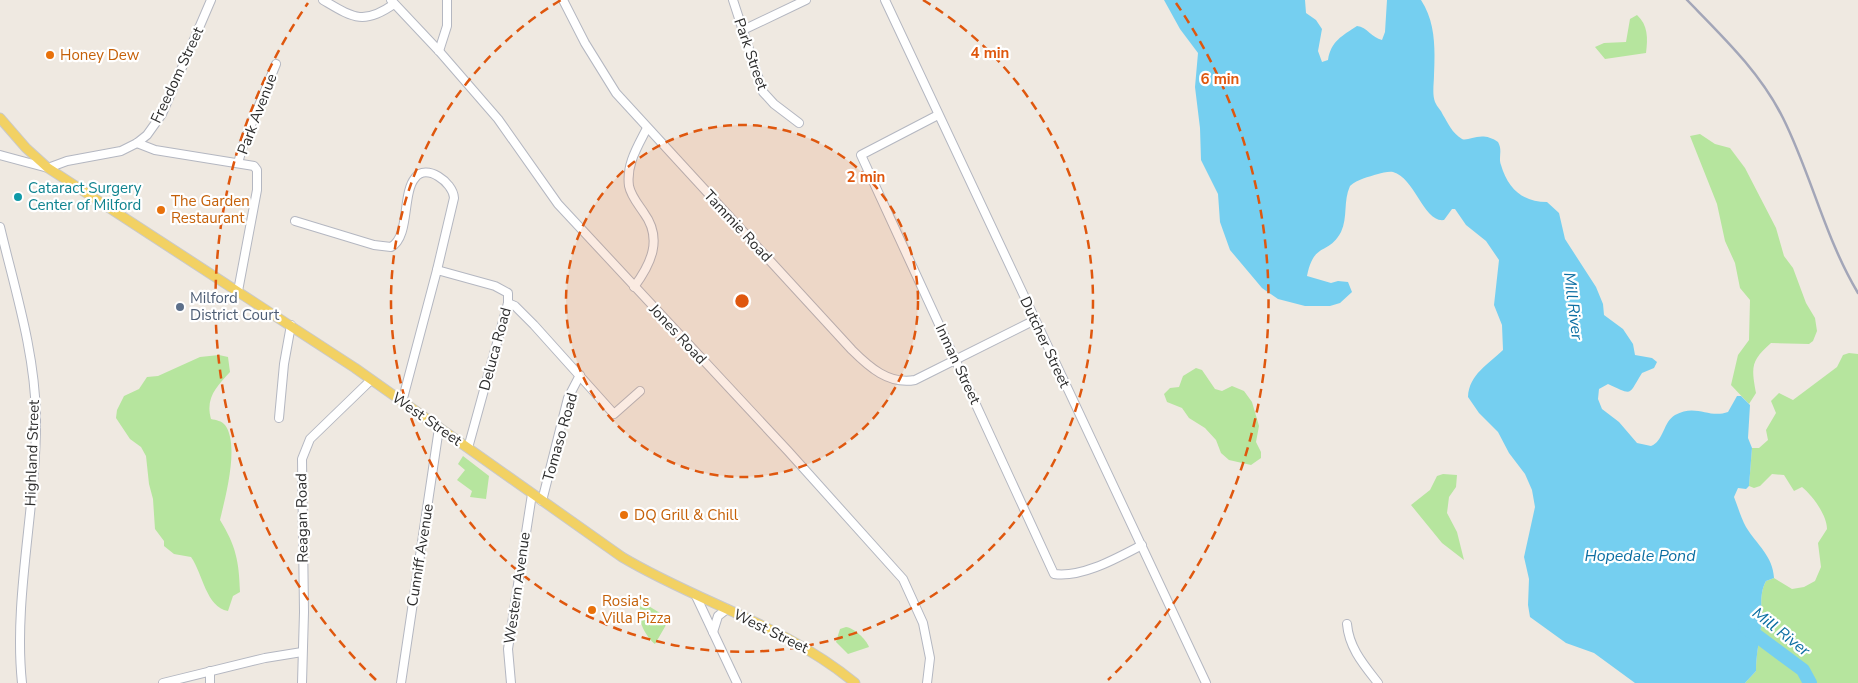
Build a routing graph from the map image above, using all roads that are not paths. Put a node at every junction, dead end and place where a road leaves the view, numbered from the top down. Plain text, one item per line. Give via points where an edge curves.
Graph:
1 (211, 0) edge
2 (323, 0) edge
3 (447, 0) edge
4 (563, 0) edge
5 (733, 0) edge
6 (806, 0) edge
7 (885, 0) edge
8 (392, 2) edge
9 (743, 30) junction
10 (440, 51) junction
11 (276, 64) dead end
12 (938, 116) junction
13 (0, 118) edge
14 (799, 123) dead end
15 (648, 128) junction
16 (137, 143) junction
17 (0, 155) edge
18 (238, 163) junction
19 (48, 168) junction
20 (295, 221) dead end
21 (0, 227) edge
22 (437, 270) junction
23 (634, 287) junction
24 (238, 291) junction
25 (508, 303) junction
26 (1035, 320) junction
27 (291, 325) junction
28 (955, 360) junction
29 (580, 375) junction
30 (371, 380) junction
31 (640, 391) dead end
32 (402, 402) junction
33 (279, 418) dead end
34 (438, 428) junction
35 (468, 448) junction
36 (532, 494) junction
37 (542, 501) junction
38 (1142, 545) junction
39 (696, 596) junction
40 (727, 609) junction
41 (1347, 624) dead end
42 (712, 632) junction
43 (302, 652) junction
44 (210, 671) junction
45 (22, 683) edge
46 (163, 683) edge
47 (210, 683) edge
48 (302, 683) edge
49 (401, 683) edge
50 (511, 683) edge
51 (737, 683) edge
52 (856, 683) edge
53 (927, 683) edge
54 (1206, 683) edge
55 (1378, 683) edge

1 - 16 street, Freedom Street via 162,114
2 - 8 street via 358,18 375,16
3 - 10 street via 447,26
4 - 15 street, Tammie Road via 610,85
5 - 9 street, Park Street
6 - 9 street
7 - 12 street, Dutcher Street
8 - 10 street, Jones Road
9 - 14 street, Park Street via 763,92
10 - 23 street, Jones Road via 498,119 558,204
11 - 18 street, Park Avenue
12 - 26 street, Dutcher Street
12 - 28 street, Inman Street via 860,154
13 - 19 main road
15 - 23 street via 631,161 629,179 633,196 650,222 654,247 649,264
15 - 28 street, Tammie Road via 872,368 890,378 911,381
16 - 18 street via 155,150
16 - 19 street, Freedom Street via 121,151 67,161
17 - 19 street, West Street
18 - 24 street via 254,166 259,176
19 - 24 main road, West Street
20 - 22 street via 374,245 392,247 398,241 415,177 427,174 442,177 452,187 454,198
21 - 45 street, Highland Street via 24,326 35,390 35,451 20,641
22 - 25 street, Deluca Road via 496,286 508,292
22 - 32 street
23 - 53 street, Jones Road via 903,579 925,628 930,658
24 - 27 main road, West Street
25 - 29 street, Tomaso Road via 515,306
25 - 35 street, Deluca Road
26 - 28 street, Tammie Road
26 - 38 street, Dutcher Street
27 - 30 main road, West Street
27 - 33 street
28 - 38 street, Inman Street via 1054,574 1065,576 1091,568
29 - 31 street, Tomaso Road via 614,414
29 - 37 street, Tomaso Road via 568,398
30 - 32 main road, West Street
30 - 43 street, Reagan Road via 323,425 304,452 301,477
32 - 34 main road, West Street
34 - 35 main road, West Street
34 - 49 street, Cunniff Avenue
35 - 36 main road, West Street
36 - 37 main road, West Street
36 - 50 street, Western Avenue via 508,649
37 - 39 main road, West Street via 622,557
38 - 54 street, Dutcher Street
39 - 40 main road, West Street
39 - 42 street
40 - 42 street via 718,616
40 - 52 main road, West Street via 811,650
41 - 55 street via 1352,646
42 - 51 street
43 - 44 street
43 - 48 street, Reagan Road
44 - 46 street
44 - 47 street

